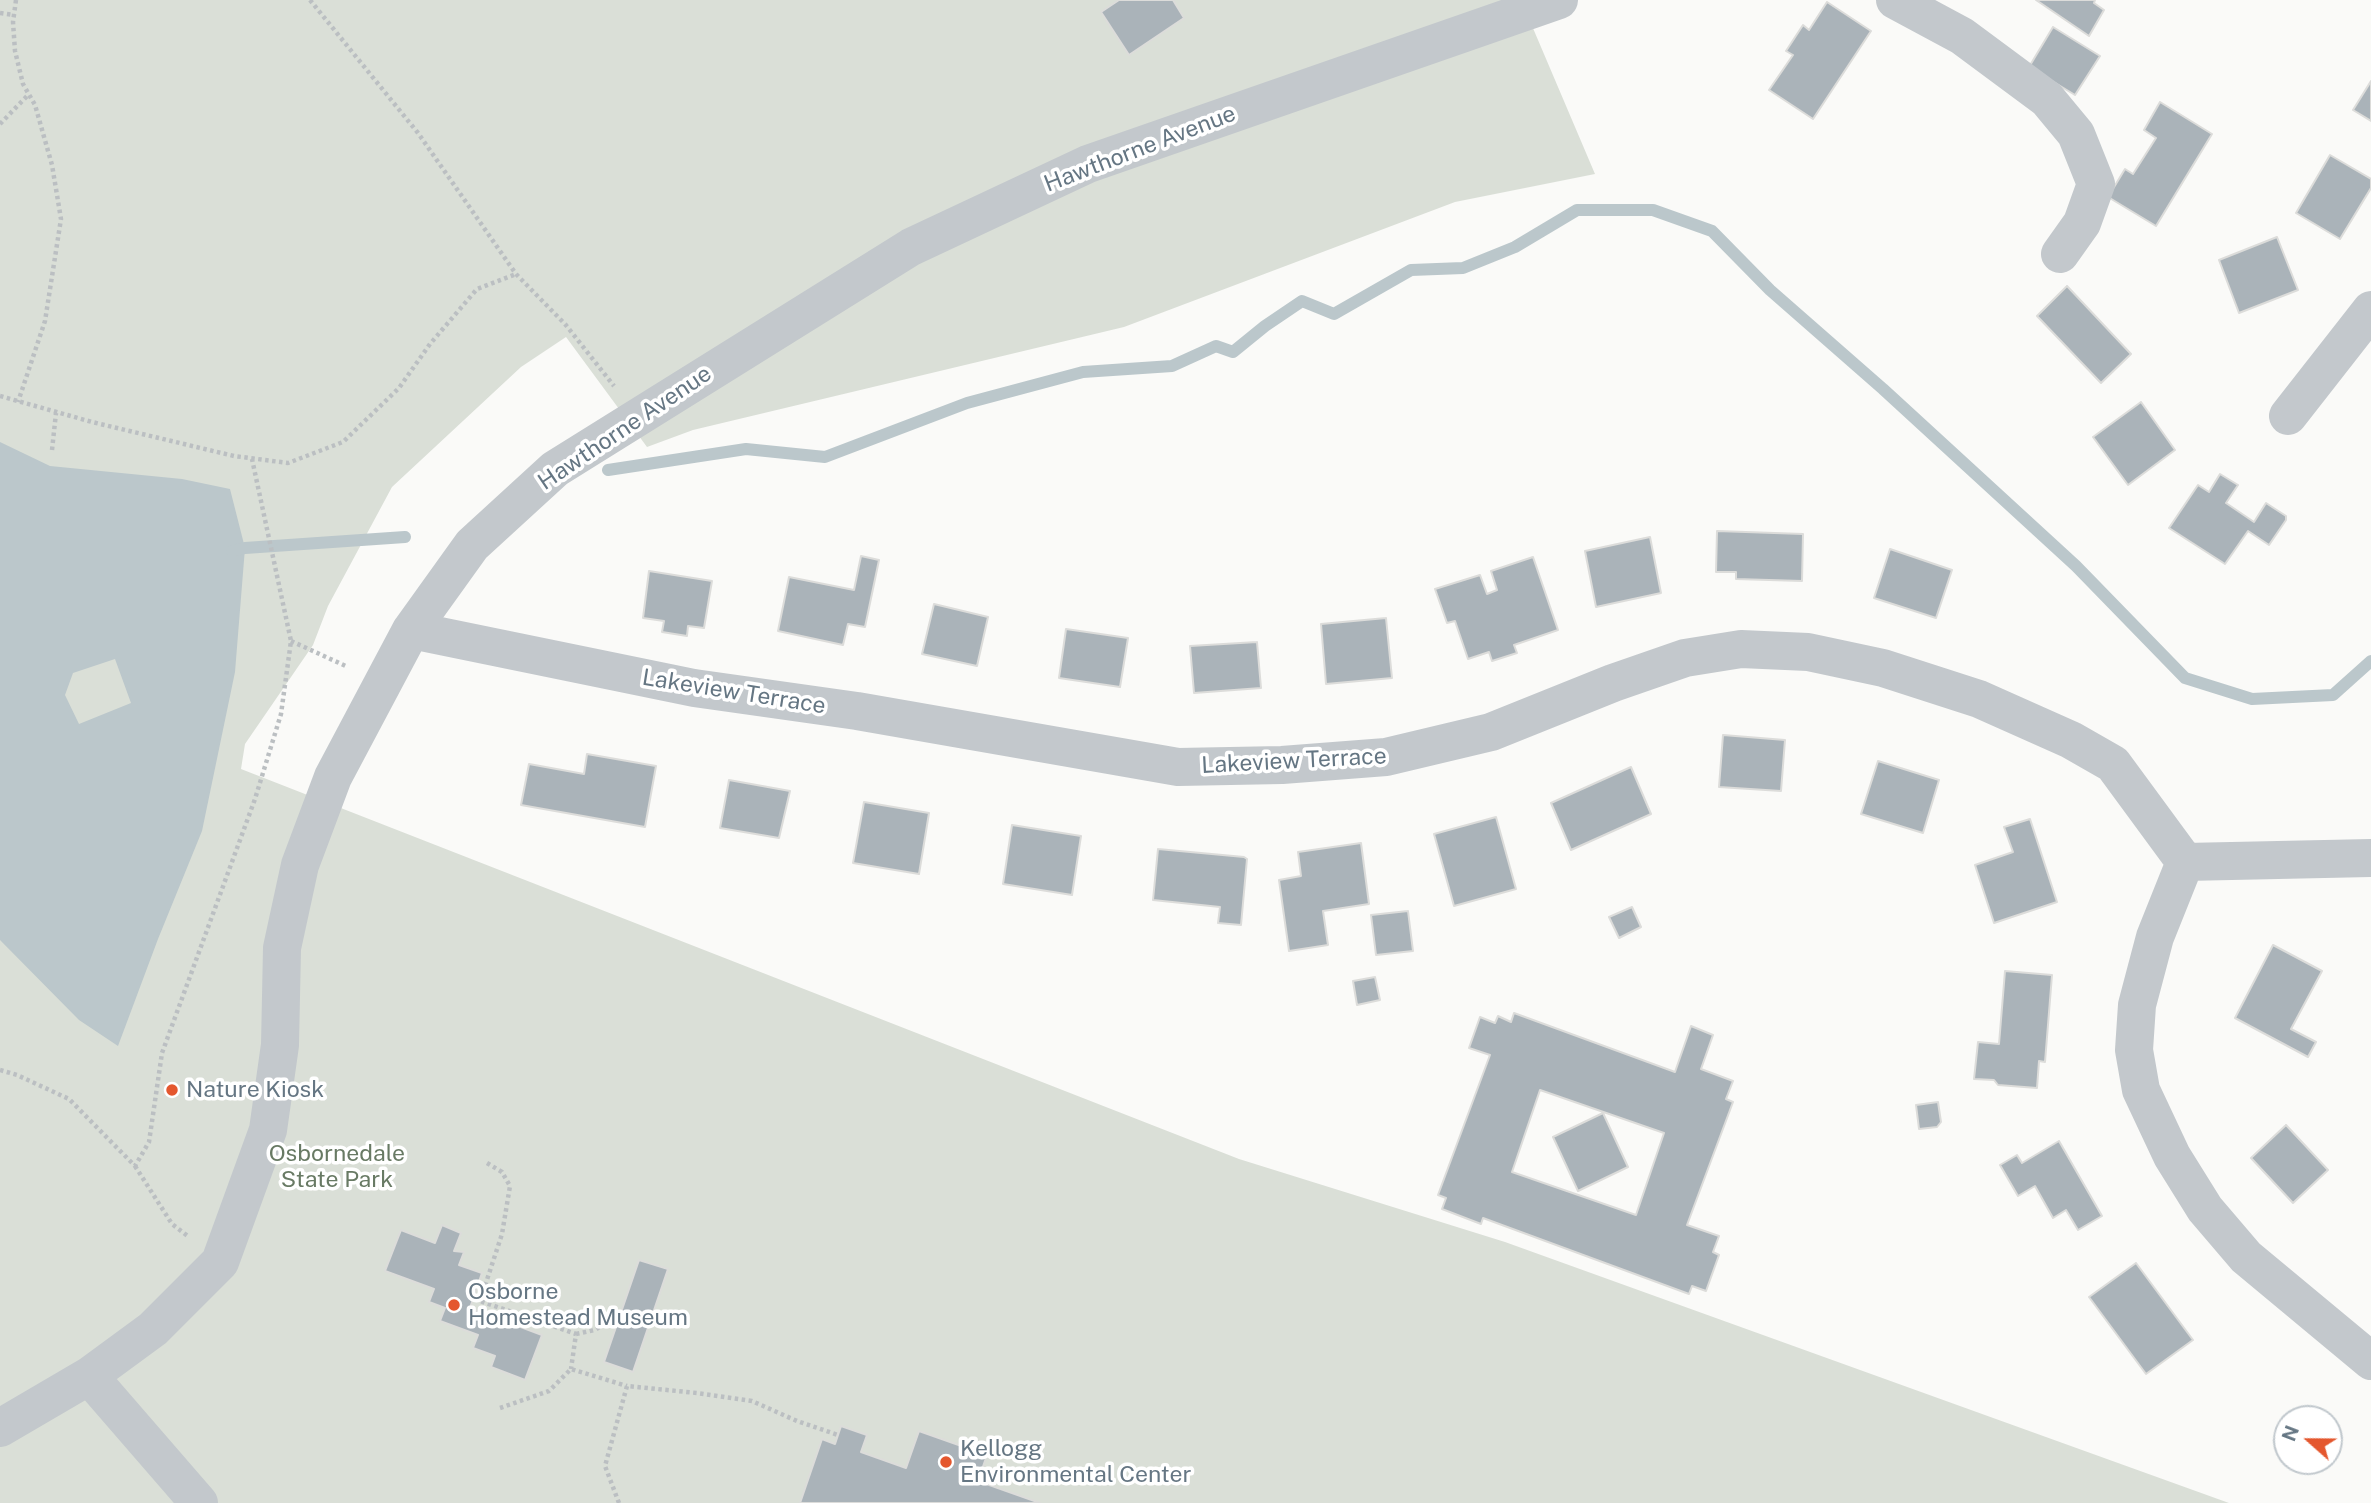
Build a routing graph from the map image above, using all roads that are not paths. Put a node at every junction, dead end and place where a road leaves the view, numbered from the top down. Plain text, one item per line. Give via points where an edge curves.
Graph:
1 (1559, 0) edge
2 (1895, 0) edge
3 (2060, 254) dead end
4 (2371, 310) edge
5 (2288, 416) dead end
6 (411, 630) junction
7 (2371, 858) edge
8 (2185, 862) junction
9 (2371, 1361) edge
10 (89, 1376) junction
11 (0, 1428) edge
12 (199, 1503) edge

1 - 6 street, Hawthorne Avenue via 1088,164 911,247 555,470 472,545
2 - 3 street via 1962,36 2047,99 2076,134 2095,184 2082,223
4 - 5 street
6 - 8 street, Lakeview Terrace via 694,688 857,711 1178,767 1386,757 1491,732 1685,658 1741,649 1808,653 1883,668 1979,699 2071,740 2113,764
6 - 10 street, Hawthorne Avenue via 333,778 300,864 282,948 280,1045 268,1130 220,1262 153,1329
7 - 8 street
8 - 9 street via 2155,937 2137,1005 2134,1049 2141,1090 2204,1209 2246,1256
10 - 11 street, Hawthorne Avenue
10 - 12 street

